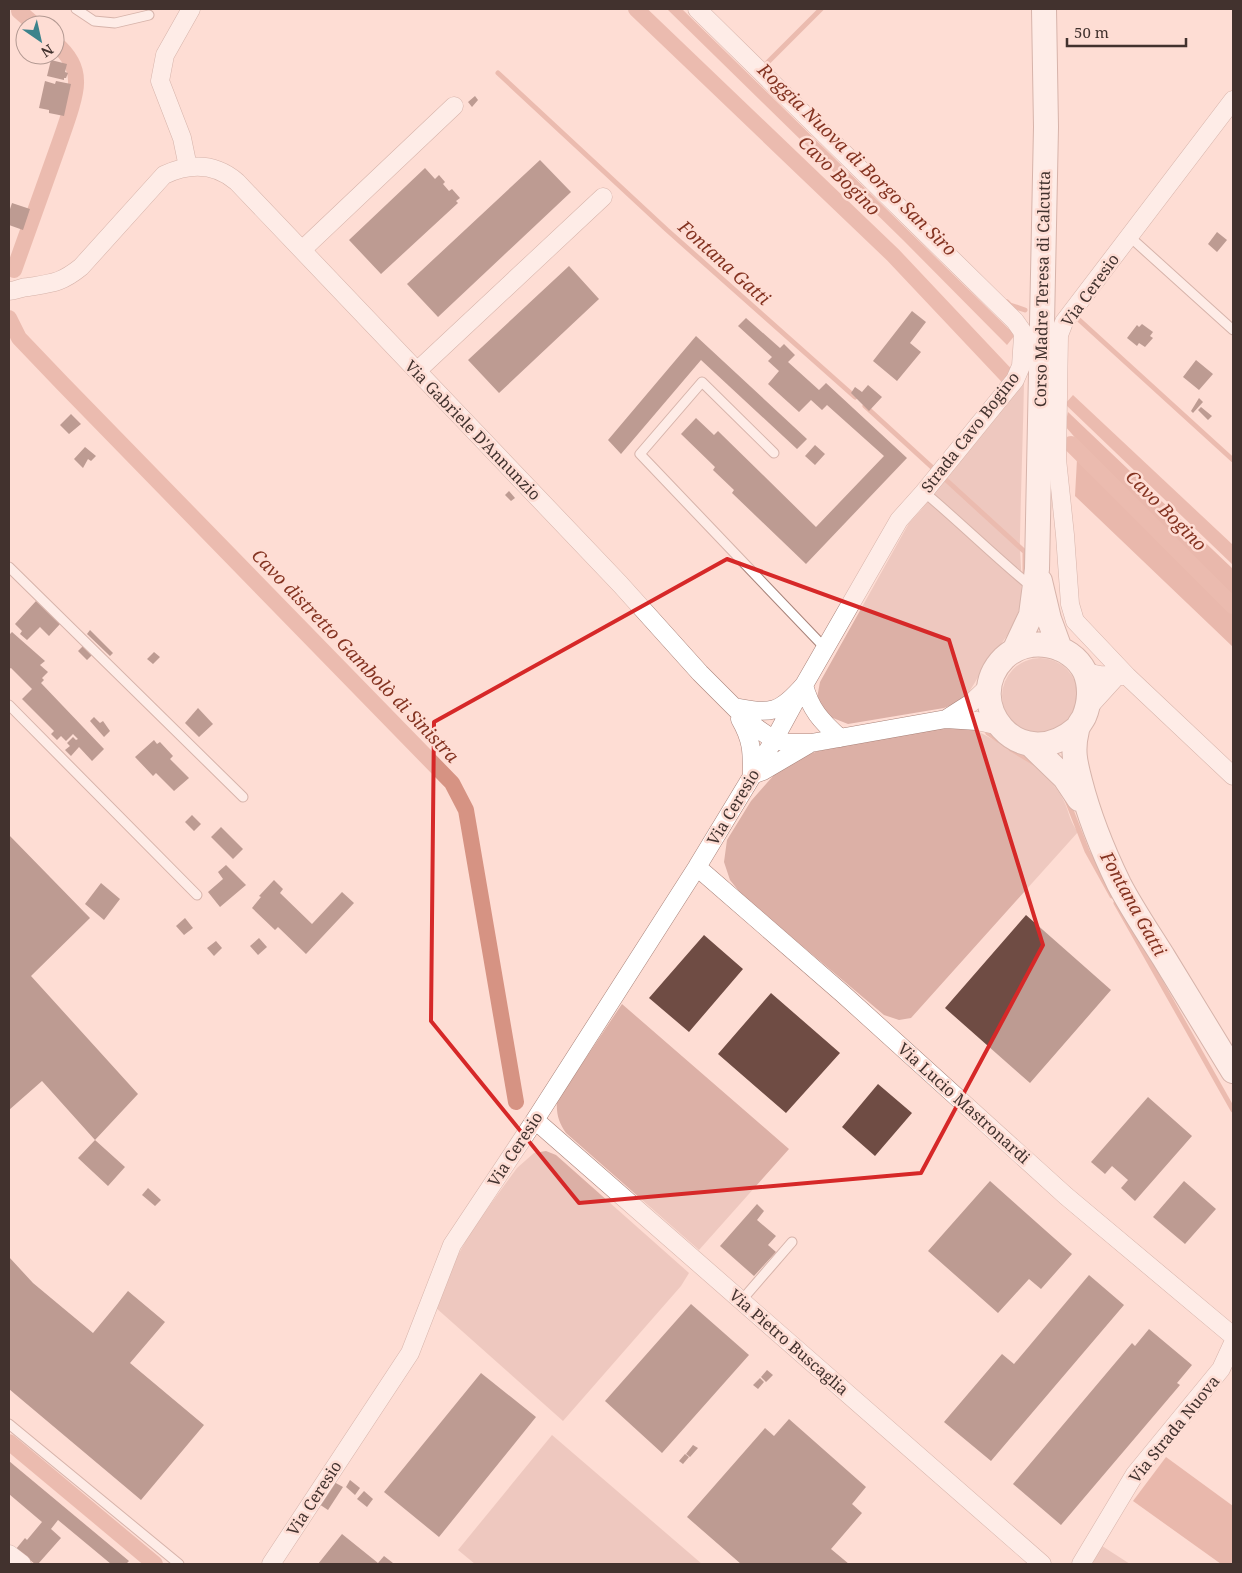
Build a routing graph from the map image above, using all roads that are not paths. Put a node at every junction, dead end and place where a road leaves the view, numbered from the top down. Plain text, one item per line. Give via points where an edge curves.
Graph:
1 (76, 9) edge
2 (191, 9) edge
3 (697, 9) edge
4 (1044, 9) edge
5 (149, 15) dead end
6 (1233, 100) edge
7 (454, 106) dead end
8 (188, 167) junction
9 (603, 197) dead end
10 (1130, 237) junction
11 (302, 250) junction
12 (9, 278) edge
13 (17, 289) edge
14 (1233, 330) edge
15 (417, 371) junction
16 (774, 453) dead end
17 (924, 492) junction
18 (9, 567) edge
19 (1035, 579) junction
20 (825, 648) junction
21 (1060, 649) junction
22 (1014, 651) junction
23 (1085, 672) junction
24 (1122, 676) junction
25 (804, 685) junction
26 (989, 686) junction
27 (9, 705) edge
28 (734, 707) junction
29 (1082, 718) junction
30 (946, 719) junction
31 (1000, 726) junction
32 (840, 738) junction
33 (774, 740) junction
34 (811, 743) junction
35 (1030, 744) junction
36 (752, 775) junction
37 (1233, 776) edge
38 (243, 797) dead end
39 (1088, 812) junction
40 (697, 867) junction
41 (197, 895) dead end
42 (1233, 1071) edge
43 (535, 1120) junction
44 (792, 1242) dead end
45 (741, 1301) junction
46 (1233, 1336) edge
47 (1233, 1343) edge
48 (9, 1424) edge
49 (9, 1554) edge
50 (22, 1564) edge
51 (180, 1564) edge
52 (271, 1564) edge
53 (1042, 1564) edge
54 (1081, 1564) edge

1 - 5 lane via 94,21 115,23
2 - 8 street via 165,54 160,81 182,138
3 - 17 street, Strada Cavo Bogino via 1015,321 1022,332 1022,360 1015,380
4 - 19 main road, Corso Madre Teresa di Calcutta via 1046,127
6 - 10 street, Via Ceresio
7 - 11 street
8 - 11 street, Via Gabriele D'Annunzio via 200,165 227,174 238,182
8 - 13 street, Via Gabriele D'Annunzio via 164,175 81,267 70,275 58,282
9 - 15 street
10 - 14 lane
10 - 24 street, Via Ceresio via 1064,322 1059,335 1056,460 1070,604 1075,621
11 - 15 street, Via Gabriele D'Annunzio
12 - 13 street
15 - 28 street, Via Gabriele D'Annunzio
16 - 20 lane via 702,382 640,454
17 - 19 lane via 998,559
17 - 20 street, Strada Cavo Bogino via 899,520
18 - 38 lane
19 - 21 main road, Corso Madre Teresa di Calcutta
19 - 22 main road, Corso Madre Teresa di Calcutta via 1031,615
20 - 25 street, Strada Cavo Bogino
21 - 22 main road via 1037,644
21 - 23 main road via 1075,658
22 - 26 main road via 998,666
23 - 24 street
23 - 29 main road via 1090,691
24 - 29 street
24 - 37 street
25 - 28 street via 783,706 774,710 760,712
25 - 32 street via 814,712
25 - 33 street, Strada Cavo Bogino
26 - 30 street, Via Gabriele D'Annunzio via 971,703
26 - 31 main road via 990,708
27 - 41 lane
28 - 33 street, Via Gabriele D'Annunzio
28 - 36 street via 752,746
29 - 35 main road via 1068,736 1056,742
29 - 39 main road via 1074,758
30 - 31 street, Via Gabriele D'Annunzio
30 - 32 street, Via Gabriele D'Annunzio
31 - 35 main road via 1014,738
32 - 34 street, Via Gabriele D'Annunzio
33 - 34 street, Via Gabriele D'Annunzio
33 - 36 street, Via Ceresio
34 - 36 street
35 - 39 main road via 1065,778
36 - 40 street, Via Ceresio
39 - 42 main road via 1119,884
40 - 43 street, Via Ceresio
40 - 46 street, Via Lucio Mastronardi via 1066,1196
43 - 45 street, Via Pietro Buscaglia
43 - 52 street, Via Ceresio via 452,1245 410,1353
44 - 45 lane
45 - 53 street, Via Pietro Buscaglia
47 - 54 street, Via Strada Nuova via 1221,1370 1135,1474
48 - 51 lane
49 - 50 street

